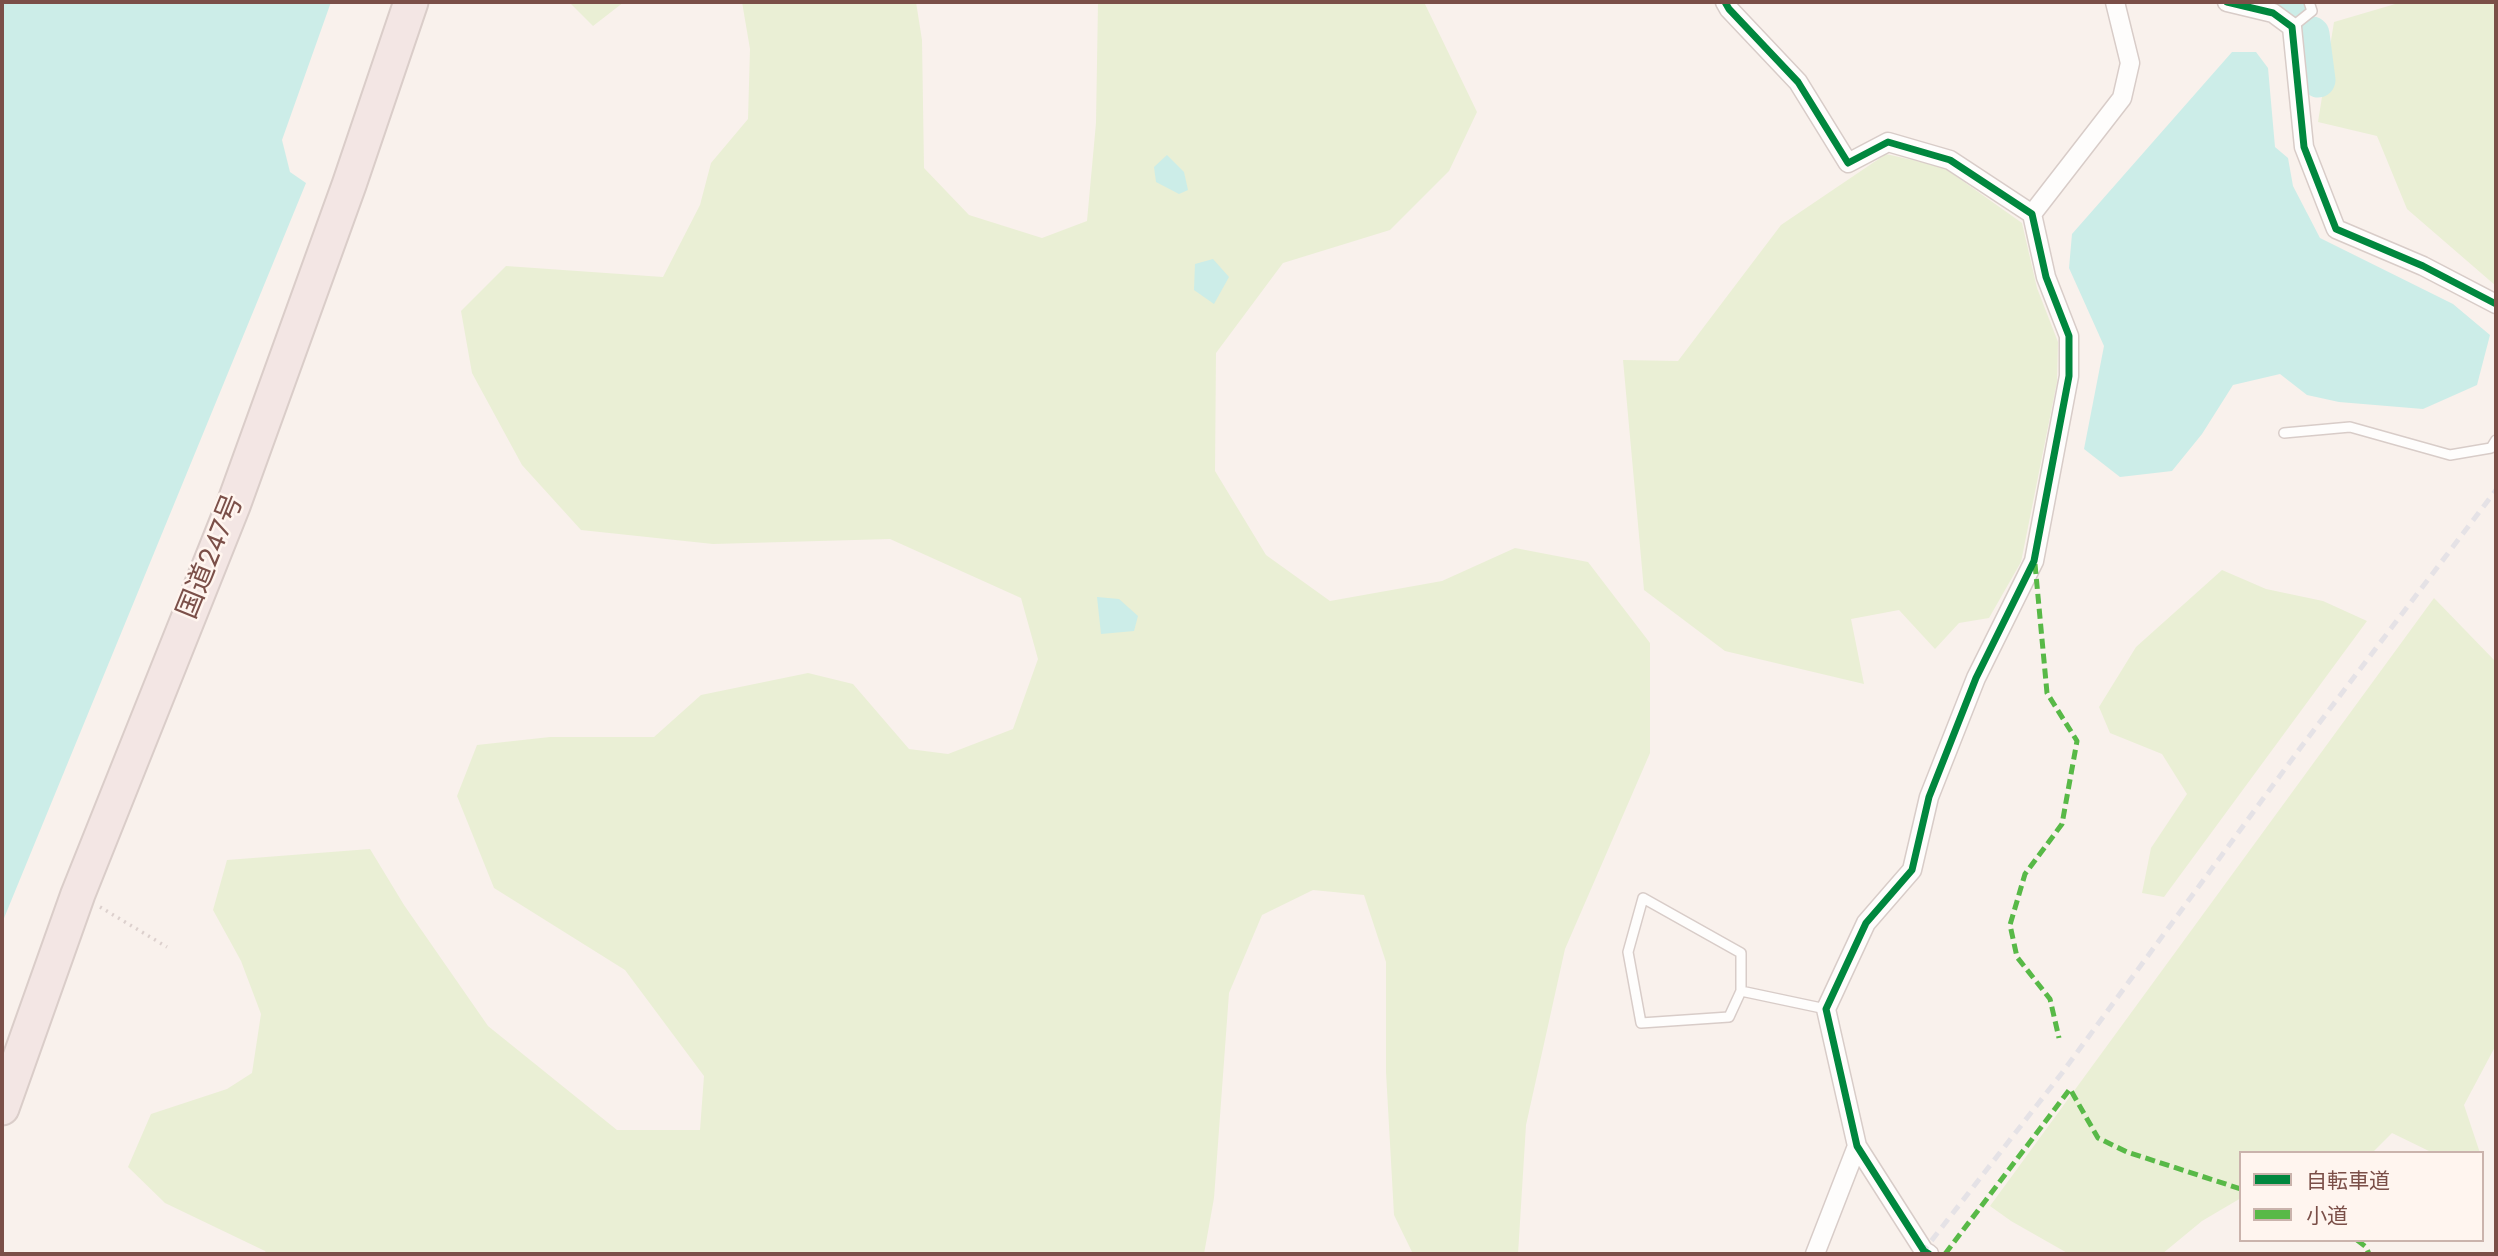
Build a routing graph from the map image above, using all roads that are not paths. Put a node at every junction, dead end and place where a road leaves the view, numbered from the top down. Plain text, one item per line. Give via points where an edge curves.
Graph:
1 (411, 2) edge
2 (1725, 2) edge
3 (2115, 2) edge
4 (2227, 2) edge
5 (2309, 2) edge
6 (2292, 27) junction
7 (2032, 214) junction
8 (2496, 304) edge
9 (2284, 433) dead end
10 (2496, 440) edge
11 (1741, 991) junction
12 (1826, 1009) junction
13 (2, 1108) edge
14 (1857, 1146) junction
15 (1815, 1254) edge
16 (1928, 1254) edge

1 - 13 highway, 国道247号 via 233,506 78,894
2 - 7 street via 1798,82 1848,163 1888,142 1950,160
3 - 7 street via 2130,63 2122,98
4 - 6 street via 2273,13
5 - 6 lane via 2312,11
6 - 8 street via 2304,147 2336,229
7 - 12 street via 2046,277 2069,337 2069,376 2034,561 1976,678 1929,797 1912,870 1866,923
9 - 10 lane via 2350,427 2450,455 2491,448
11 - 11 lane via 1730,1017 1641,1023 1628,952 1643,898 1741,953
11 - 12 lane
12 - 14 street
14 - 15 street
14 - 16 street

